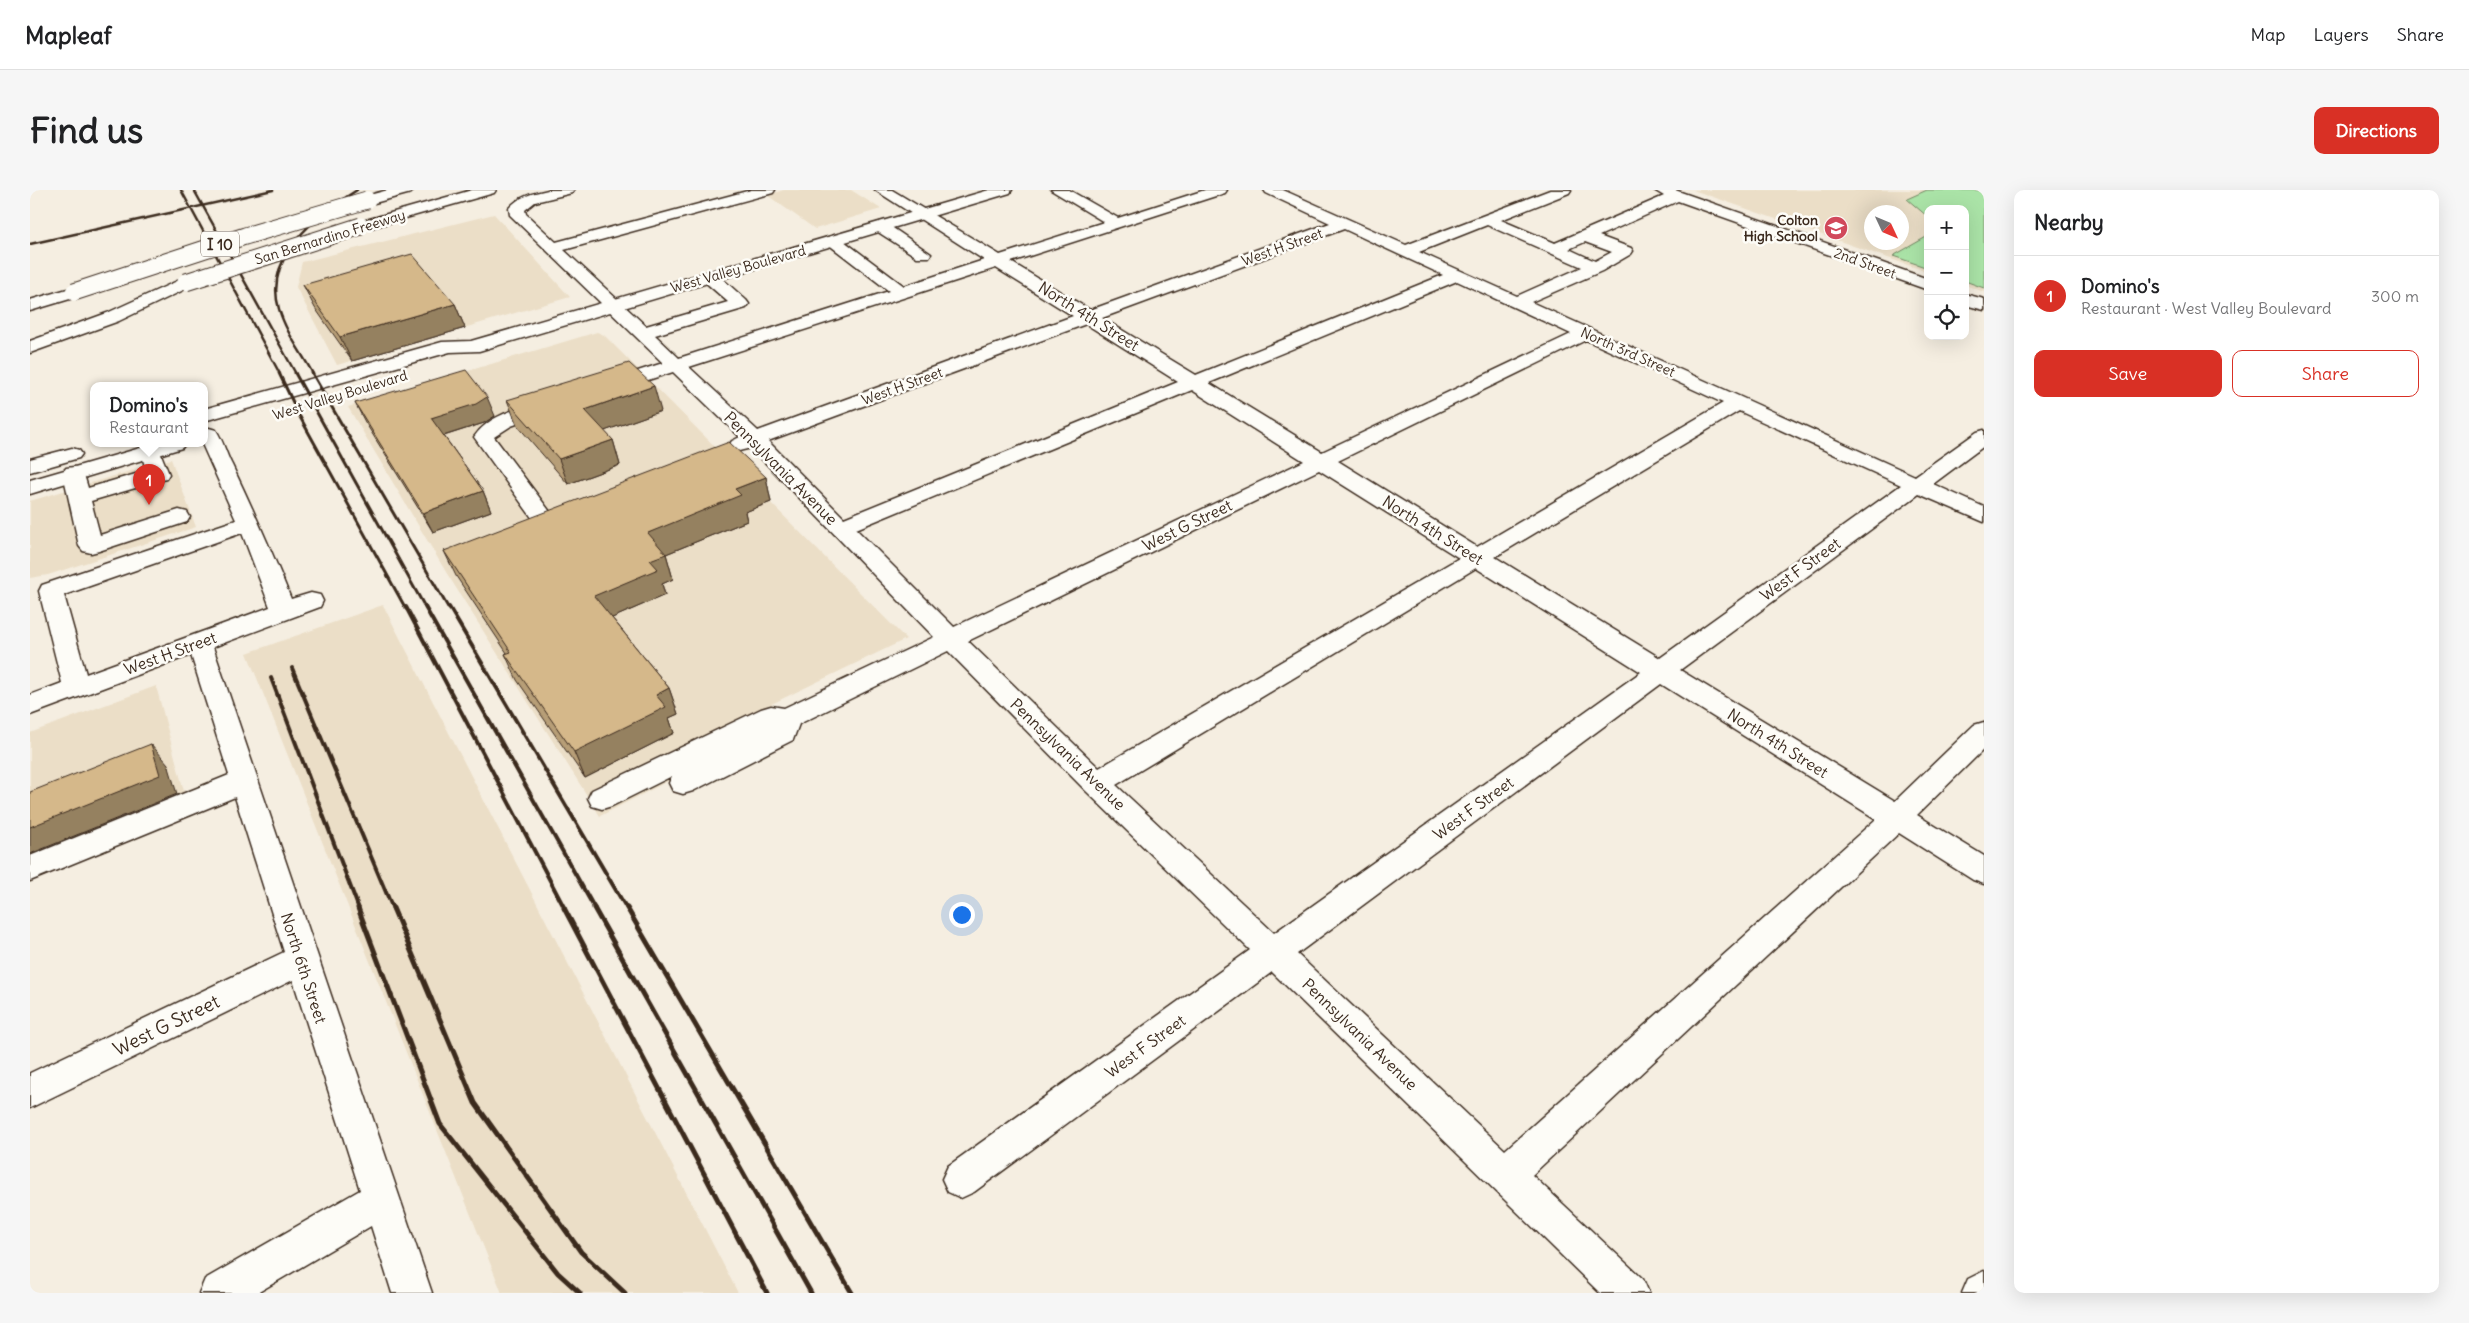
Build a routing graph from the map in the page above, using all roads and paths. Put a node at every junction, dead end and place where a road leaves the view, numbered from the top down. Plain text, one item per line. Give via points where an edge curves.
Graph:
1 (406, 190) edge
2 (489, 190) edge
3 (567, 190) edge
4 (768, 190) edge
5 (882, 190) edge
6 (1005, 190) edge
7 (1058, 190) edge
8 (1220, 190) edge
9 (1270, 190) edge
10 (1564, 190) edge
11 (1661, 190) edge
12 (1678, 196) junction
13 (923, 214) junction
14 (1488, 220) junction
15 (1115, 222) junction
16 (1345, 223) junction
17 (881, 227) junction
18 (1585, 236) junction
19 (834, 241) junction
20 (552, 248) junction
21 (1555, 249) junction
22 (1406, 251) junction
23 (923, 254) dead end
24 (998, 260) junction
25 (1596, 267) junction
26 (1458, 274) junction
27 (710, 277) junction
28 (1924, 284) edge
29 (902, 292) junction
30 (1969, 300) edge
31 (1517, 302) junction
32 (1984, 305) edge
33 (30, 306) edge
34 (613, 306) junction
35 (108, 313) junction
36 (1090, 317) junction
37 (642, 333) junction
38 (1587, 333) junction
39 (30, 334) edge
40 (30, 347) edge
41 (472, 347) junction
42 (676, 365) junction
43 (1196, 383) junction
44 (594, 392) edge
45 (566, 401) edge
46 (1739, 402) junction
47 (217, 427) edge
48 (1984, 436) edge
49 (754, 439) junction
50 (96, 447) edge
51 (146, 447) edge
52 (718, 453) edge
53 (1322, 461) junction
54 (30, 466) edge
55 (74, 473) junction
56 (1919, 483) junction
57 (30, 486) edge
58 (80, 497) junction
59 (1984, 514) edge
60 (179, 517) dead end
61 (544, 517) edge
62 (250, 523) junction
63 (841, 528) junction
64 (1478, 557) junction
65 (311, 601) dead end
66 (284, 611) junction
67 (950, 638) junction
68 (199, 642) junction
69 (1660, 670) junction
70 (76, 688) junction
71 (30, 705) edge
72 (787, 718) junction
73 (1984, 732) edge
74 (244, 781) junction
75 (1096, 782) junction
76 (683, 783) dead end
77 (602, 798) dead end
78 (1897, 817) junction
79 (30, 869) edge
80 (1984, 871) edge
81 (1275, 953) junction
82 (301, 960) junction
83 (30, 1091) edge
84 (1506, 1174) junction
85 (961, 1179) dead end
86 (381, 1199) junction
87 (219, 1293) edge
88 (412, 1293) edge
89 (1629, 1293) edge

1 - 33 main road, San Bernardino Freeway / I 10, bridge via 245,236
2 - 35 main road, San Bernardino Freeway / I 10, bridge via 361,226 186,282
3 - 20 main road, Pennsylvania Avenue via 530,200 517,208 518,215
4 - 20 main road
5 - 13 main road, North 4th Street
6 - 13 main road, West Valley Boulevard
7 - 15 main road
8 - 15 main road
9 - 16 main road, North 3rd Street
10 - 14 main road
11 - 12 main road, 2nd Street
12 - 18 main road
12 - 28 main road, 2nd Street
13 - 17 main road, West Valley Boulevard
13 - 24 main road, North 4th Street
14 - 21 main road
14 - 22 main road
15 - 24 main road
16 - 22 main road, North 3rd Street
16 - 36 main road, West H Street
17 - 19 main road, West Valley Boulevard
17 - 23 main road
18 - 21 main road
18 - 25 main road via 1625,251
19 - 27 main road, West Valley Boulevard
19 - 29 main road
20 - 34 main road, Pennsylvania Avenue
21 - 25 main road
22 - 26 main road, North 3rd Street
24 - 29 main road
24 - 36 main road, North 4th Street
25 - 31 main road
26 - 31 main road, North 3rd Street
26 - 43 main road
27 - 34 main road, West Valley Boulevard
27 - 37 main road via 740,304
29 - 42 main road
30 - 32 main road
31 - 38 main road, North 3rd Street
34 - 37 main road, Pennsylvania Avenue
34 - 41 main road, West Valley Boulevard
35 - 39 main road
35 - 40 main road
36 - 43 main road, North 4th Street
36 - 49 main road, West H Street
37 - 42 main road, Pennsylvania Avenue
38 - 46 main road, North 3rd Street
38 - 53 main road, West G Street
41 - 47 main road, West Valley Boulevard via 455,360
41 - 47 main road, West Valley Boulevard via 449,346
42 - 44 main road
42 - 49 main road, Pennsylvania Avenue
43 - 53 main road, North 4th Street
43 - 63 main road
45 - 61 main road via 504,421 487,431 484,437
46 - 56 main road, North 3rd Street
46 - 64 main road
47 - 62 main road via 214,452
48 - 56 main road, West F Street
49 - 52 main road, West H Street
49 - 63 main road, Pennsylvania Avenue
50 - 54 main road
51 - 55 main road
51 - 57 main road via 56,472
51 - 58 main road via 158,474
53 - 64 main road, North 4th Street
53 - 67 main road, West G Street
55 - 57 main road
55 - 58 main road
56 - 59 main road, North 3rd Street
56 - 69 main road, West F Street
58 - 60 main road via 91,546
62 - 66 main road
62 - 70 main road via 51,591
63 - 67 main road, Pennsylvania Avenue
64 - 69 main road, North 4th Street
64 - 75 main road
65 - 66 main road, West H Street
66 - 68 main road, West H Street
67 - 72 main road, West G Street
67 - 75 main road, Pennsylvania Avenue
68 - 70 main road, West H Street
68 - 74 main road, North 6th Street
69 - 78 main road, North 4th Street
69 - 81 main road, West F Street
70 - 71 main road, West H Street
72 - 76 main road via 783,733
72 - 77 main road via 770,716
73 - 78 main road
74 - 79 main road
74 - 82 main road, North 6th Street
75 - 81 main road, Pennsylvania Avenue
78 - 80 main road, North 4th Street
78 - 84 main road
81 - 84 main road, Pennsylvania Avenue
81 - 85 main road, West F Street
82 - 83 main road, West G Street
82 - 86 main road, North 6th Street
84 - 89 main road, Pennsylvania Avenue
86 - 87 main road
86 - 88 main road, North 6th Street

